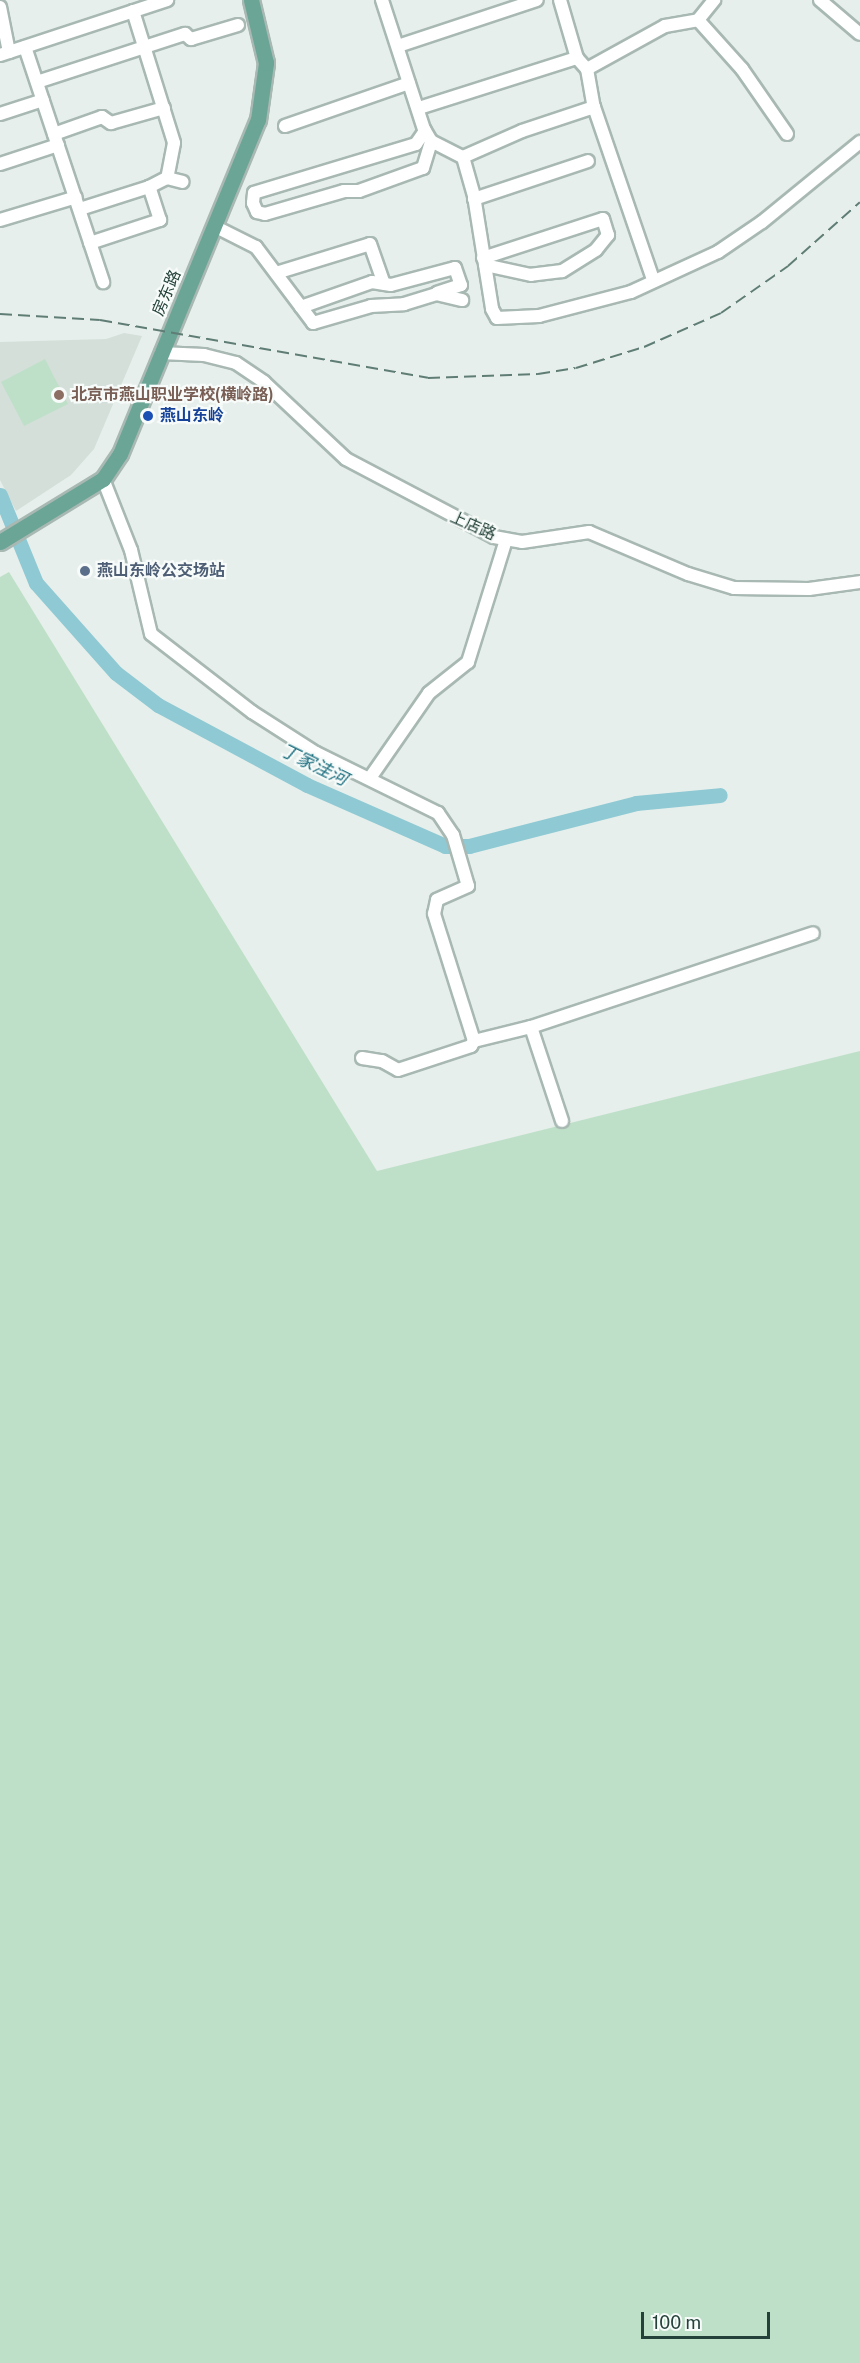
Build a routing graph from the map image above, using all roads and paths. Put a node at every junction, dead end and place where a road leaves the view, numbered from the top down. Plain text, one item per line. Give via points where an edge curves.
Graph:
1 (167, 0) edge
2 (251, 0) edge
3 (382, 0) edge
4 (537, 0) edge
5 (560, 0) edge
6 (714, 0) edge
7 (820, 0) edge
8 (0, 7) edge
9 (133, 11) junction
10 (698, 20) junction
11 (238, 25) dead end
12 (860, 34) edge
13 (398, 46) junction
14 (25, 47) junction
15 (144, 47) junction
16 (4, 54) edge
17 (577, 58) junction
18 (587, 69) junction
19 (37, 82) junction
20 (409, 83) junction
21 (43, 100) junction
22 (594, 106) junction
23 (164, 108) junction
24 (419, 108) junction
25 (0, 114) edge
26 (285, 126) dead end
27 (787, 134) dead end
28 (428, 136) junction
29 (56, 139) junction
30 (860, 142) edge
31 (463, 157) junction
32 (588, 162) dead end
33 (0, 164) edge
34 (167, 178) junction
35 (183, 182) dead end
36 (149, 187) junction
37 (474, 199) junction
38 (78, 203) junction
39 (0, 220) edge
40 (214, 226) junction
41 (90, 243) junction
42 (484, 261) junction
43 (276, 273) junction
44 (653, 279) junction
45 (103, 282) dead end
46 (384, 284) junction
47 (436, 294) junction
48 (462, 300) dead end
49 (301, 307) junction
50 (161, 353) junction
51 (103, 478) junction
52 (506, 540) junction
53 (0, 542) edge
54 (860, 582) edge
55 (370, 778) junction
56 (813, 933) dead end
57 (531, 1027) junction
58 (474, 1041) junction
59 (362, 1058) dead end
60 (562, 1121) dead end

1 - 9 street
2 - 40 main road, 房东路 via 266,63 263,101
3 - 13 street
4 - 13 street
5 - 17 street
6 - 10 street
7 - 12 street
8 - 16 street
9 - 14 street
9 - 15 street
10 - 18 street via 665,26
10 - 27 street via 742,69
11 - 15 street via 190,39 185,34
13 - 20 street
14 - 16 street
14 - 19 street
15 - 19 street
15 - 23 street
17 - 18 street
17 - 24 street
18 - 22 street
19 - 21 street
20 - 24 street
20 - 26 street
21 - 25 street
21 - 29 street
22 - 31 street
22 - 44 street
23 - 29 street via 111,123 102,117
23 - 34 street via 174,143
24 - 28 street
28 - 28 street via 417,144 254,193 253,203 257,212 265,214 344,191 359,191 423,168
28 - 31 street
29 - 33 street
29 - 38 street
30 - 44 street via 762,222 718,252
31 - 37 street
32 - 37 street
34 - 35 street
34 - 36 street
36 - 38 street
36 - 41 street via 160,220
37 - 42 street
38 - 39 street
38 - 41 street
40 - 43 street via 256,247
40 - 50 main road, 房东路
41 - 45 street
42 - 42 street via 531,275 562,271 596,250 608,235 603,219
42 - 44 street via 492,309 502,320 539,316 631,292
43 - 46 street via 370,244
43 - 49 street
46 - 47 street via 455,268 461,285
46 - 49 street via 372,282
47 - 48 street
47 - 49 street via 404,304 370,306 313,323
50 - 51 main road, 房东路 via 120,454
50 - 52 street, 上店路 via 204,355 236,363 264,382 346,459 474,529
51 - 53 main road, 房东路
51 - 55 street via 131,550 151,634 252,712 316,753
52 - 54 street, 上店路 via 522,542 590,532 688,574 734,588 809,589
52 - 55 street via 468,662 429,693
55 - 58 street via 438,813 453,835 468,886 437,900 434,914
56 - 57 street
57 - 58 street
57 - 60 street
58 - 59 street via 471,1046 398,1070 382,1061

